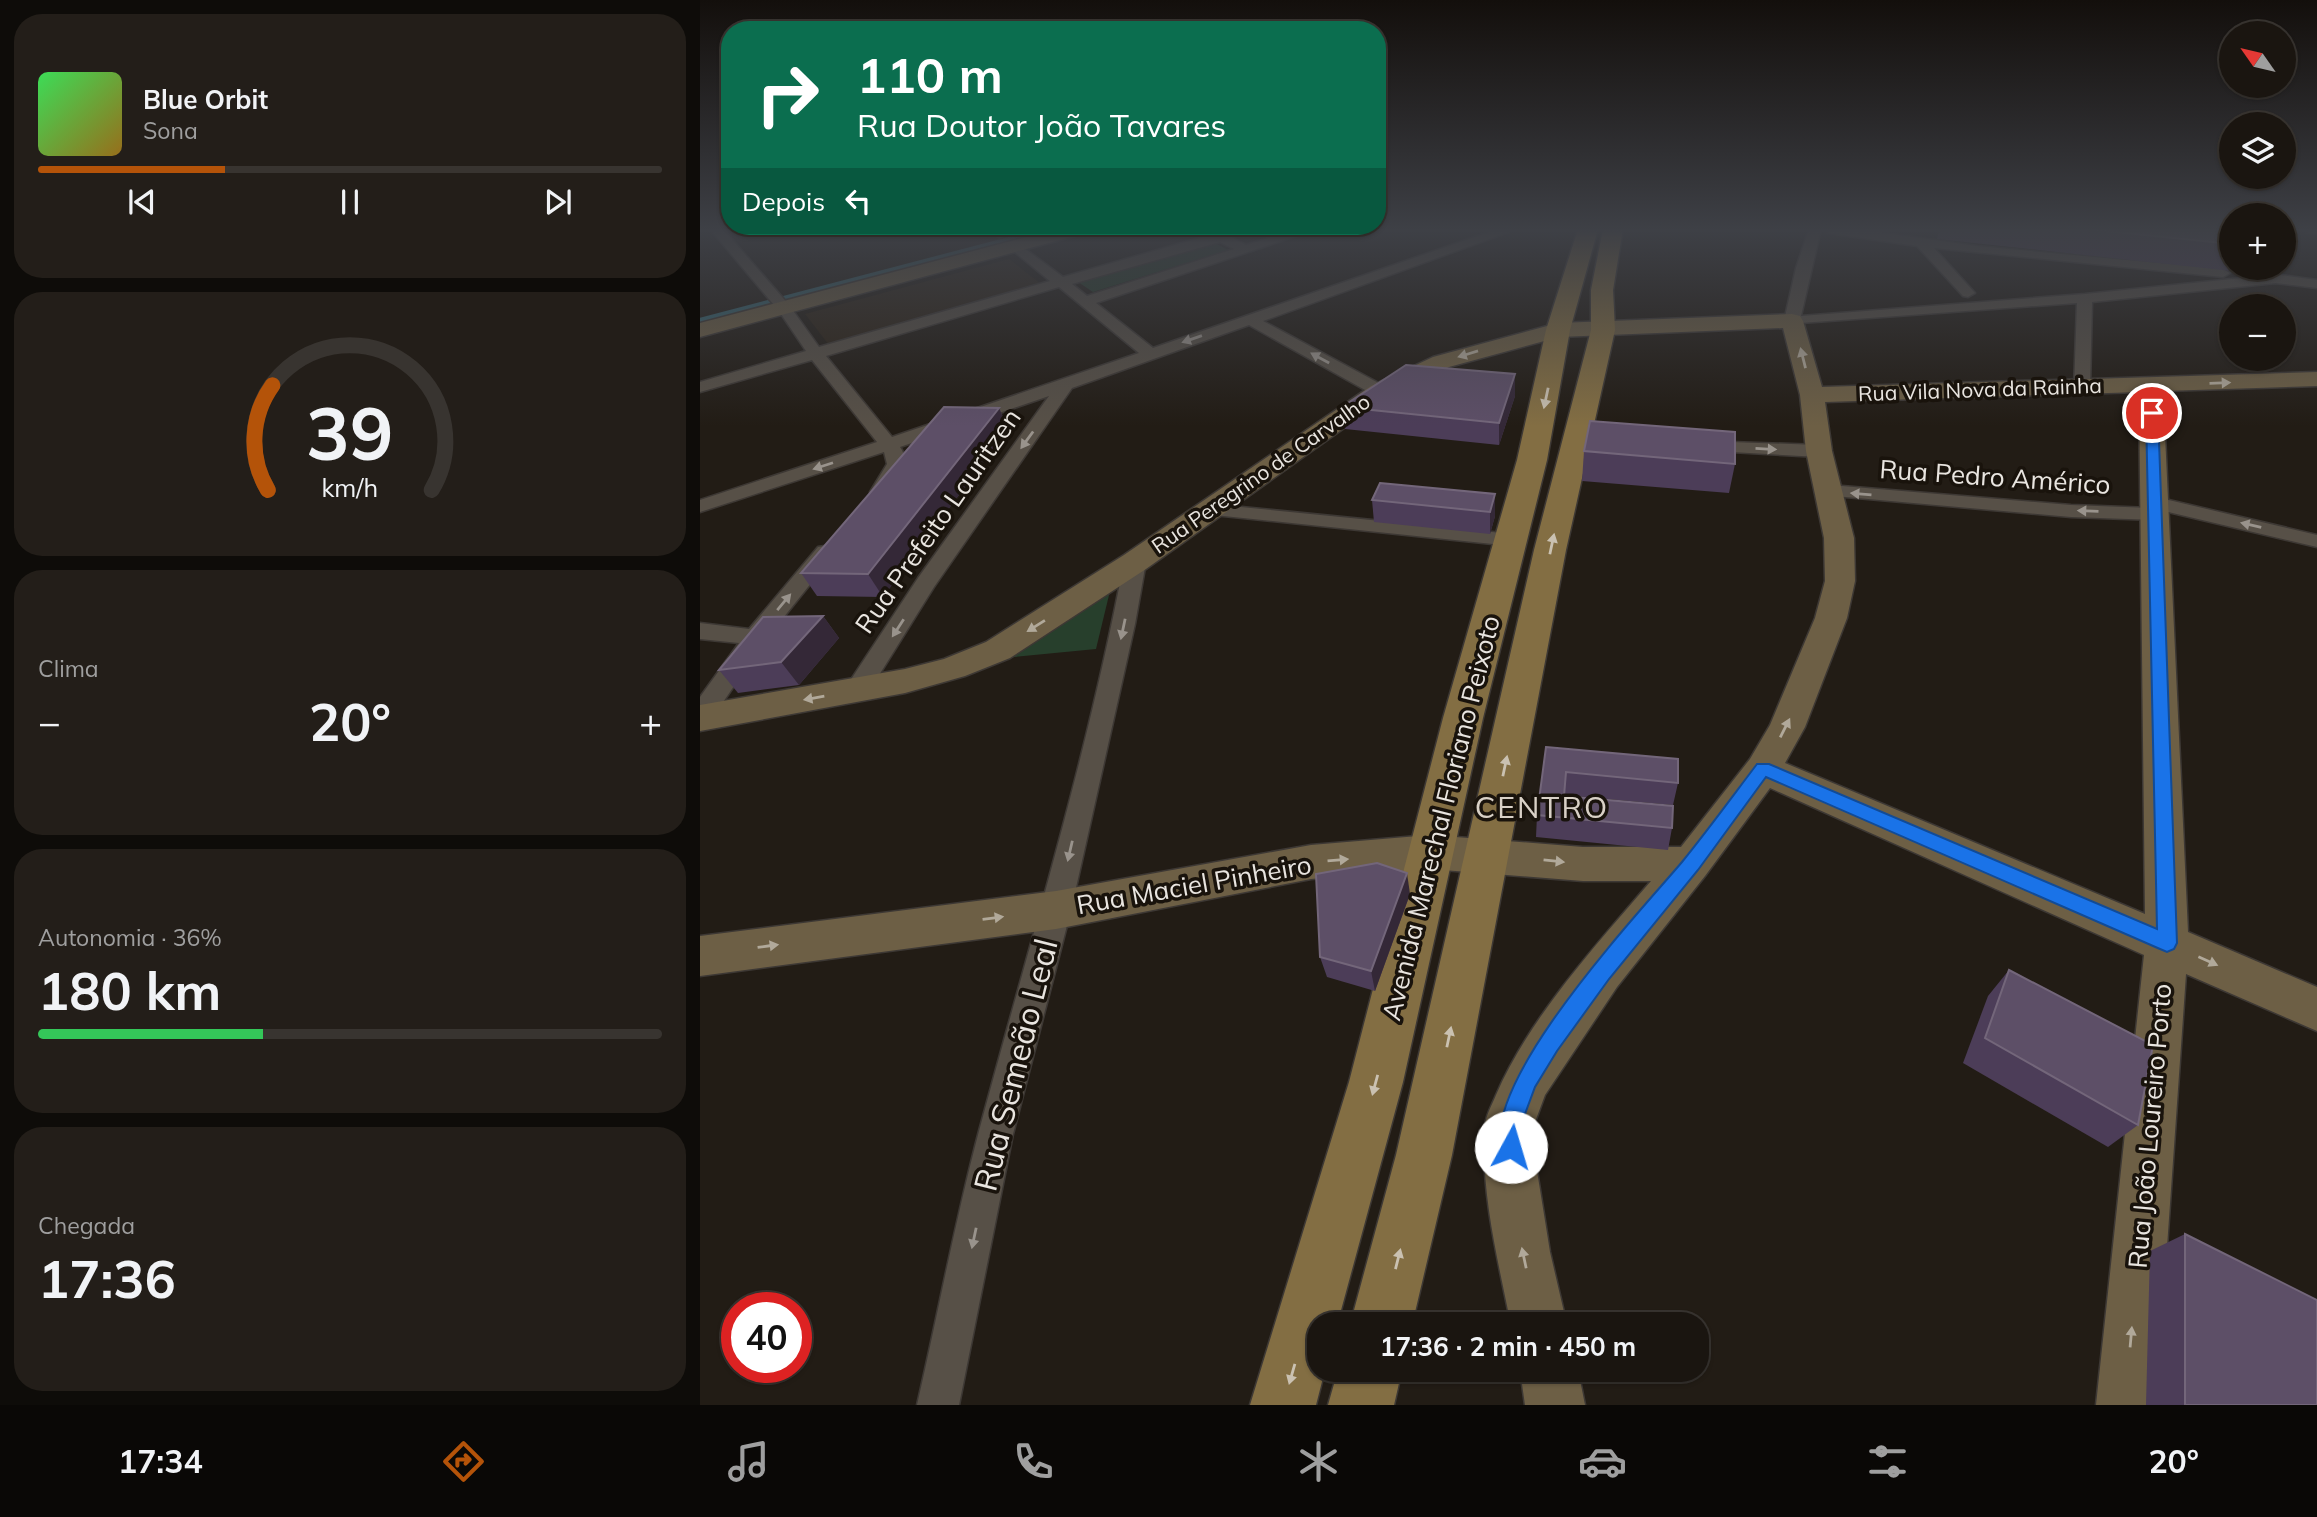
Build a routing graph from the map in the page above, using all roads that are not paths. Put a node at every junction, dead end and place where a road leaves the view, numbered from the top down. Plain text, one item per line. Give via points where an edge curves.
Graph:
1 (772, 295) edge
2 (800, 295) edge
3 (1022, 295) edge
4 (1078, 295) edge
5 (1107, 295) edge
6 (1320, 295) edge
7 (1569, 295) edge
8 (1602, 295) edge
9 (1798, 295) edge
10 (2111, 295) edge
11 (2085, 298) junction
12 (777, 301) junction
13 (1087, 301) junction
14 (700, 312) edge
15 (1249, 319) junction
16 (1793, 321) junction
17 (700, 330) edge
18 (1558, 330) junction
19 (1603, 330) junction
20 (1149, 354) junction
21 (816, 355) junction
22 (2317, 379) edge
23 (1066, 384) junction
24 (2151, 385) junction
25 (700, 387) edge
26 (2082, 388) junction
27 (1380, 391) junction
28 (1812, 395) junction
29 (888, 445) junction
30 (1683, 445) edge
31 (1819, 451) junction
32 (1830, 491) junction
33 (867, 505) edge
34 (700, 506) edge
35 (2156, 508) junction
36 (1211, 510) junction
37 (836, 539) edge
38 (1512, 540) junction
39 (2317, 541) edge
40 (1135, 562) junction
41 (700, 631) edge
42 (755, 637) junction
43 (857, 690) junction
44 (700, 717) edge
45 (1763, 769) junction
46 (1430, 852) junction
47 (1486, 855) junction
48 (1691, 864) junction
49 (1056, 910) junction
50 (2167, 943) junction
51 (700, 956) edge
52 (2317, 1009) edge
53 (1384, 1312) edge
54 (1536, 1312) edge
55 (1367, 1382) edge
56 (1551, 1382) edge
57 (938, 1405) edge
58 (1283, 1405) edge
59 (1361, 1405) edge
60 (1555, 1405) edge
61 (2126, 1405) edge

1 - 12 street
2 - 12 main road
3 - 21 street
4 - 13 street
5 - 13 street
6 - 15 street
7 - 18 main road, Avenida Marechal Floriano Peixoto
8 - 19 main road, Avenida Marechal Floriano Peixoto
9 - 16 street
10 - 11 street
11 - 16 street
11 - 26 street
12 - 14 main road
12 - 17 main road
12 - 21 street
13 - 20 street
15 -> 20 street
27 -> 15 street
16 - 19 main road, Rua Peregrino de Carvalho
28 -> 16 main road
18 - 19 main road, Rua Peregrino de Carvalho
18 -> 27 main road, Rua Peregrino de Carvalho via 1441,362
18 -> 38 main road, Avenida Marechal Floriano Peixoto
47 -> 19 main road, Avenida Marechal Floriano Peixoto via 1582,441
20 - 23 street
21 - 25 street
21 - 29 street
24 -> 22 main road, Rua Vila Nova da Rainha
23 - 29 street
23 -> 43 street, Rua Prefeito Lauritzen
24 - 26 main road, Rua Vila Nova da Rainha
24 - 35 main road, Rua João Loureiro Porto
26 - 28 main road, Rua Vila Nova da Rainha
27 - 36 main road, Rua Peregrino de Carvalho
28 - 31 main road
29 - 33 street via 896,464 884,488
29 -> 34 street
30 -> 31 street
31 - 32 main road
35 -> 32 street, Rua Pedro Américo via 2071,511
45 -> 32 main road via 1787,727 1838,589 1839,538
39 -> 35 street, Rua Pedro Américo
35 - 50 main road, Rua João Loureiro Porto
36 - 38 street
36 - 40 main road, Rua Peregrino de Carvalho
42 -> 37 street
38 - 46 main road, Avenida Marechal Floriano Peixoto
40 -> 43 main road, Rua Peregrino de Carvalho via 998,650 953,668
40 -> 49 street, Rua Semeão Leal
41 - 42 street
42 - 44 street
43 -> 44 main road, Rua Peregrino de Carvalho
45 - 48 main road
45 - 50 main road
46 - 47 main road, Rua Maciel Pinheiro
49 -> 46 main road, Rua Maciel Pinheiro via 1311,862
46 -> 58 main road, Avenida Marechal Floriano Peixoto via 1376,1082
47 -> 48 main road, Rua Maciel Pinheiro via 1583,864
53 -> 47 main road, Avenida Marechal Floriano Peixoto via 1424,1155
54 -> 48 main road via 1511,1171 1510,1122 1527,1080 1549,1044 1601,972
51 -> 49 main road, Rua Maciel Pinheiro
49 -> 57 street, Rua Semeão Leal via 996,1134
50 -> 52 main road
61 -> 50 main road, Rua João Loureiro Porto
55 - 59 main road
56 - 60 main road

